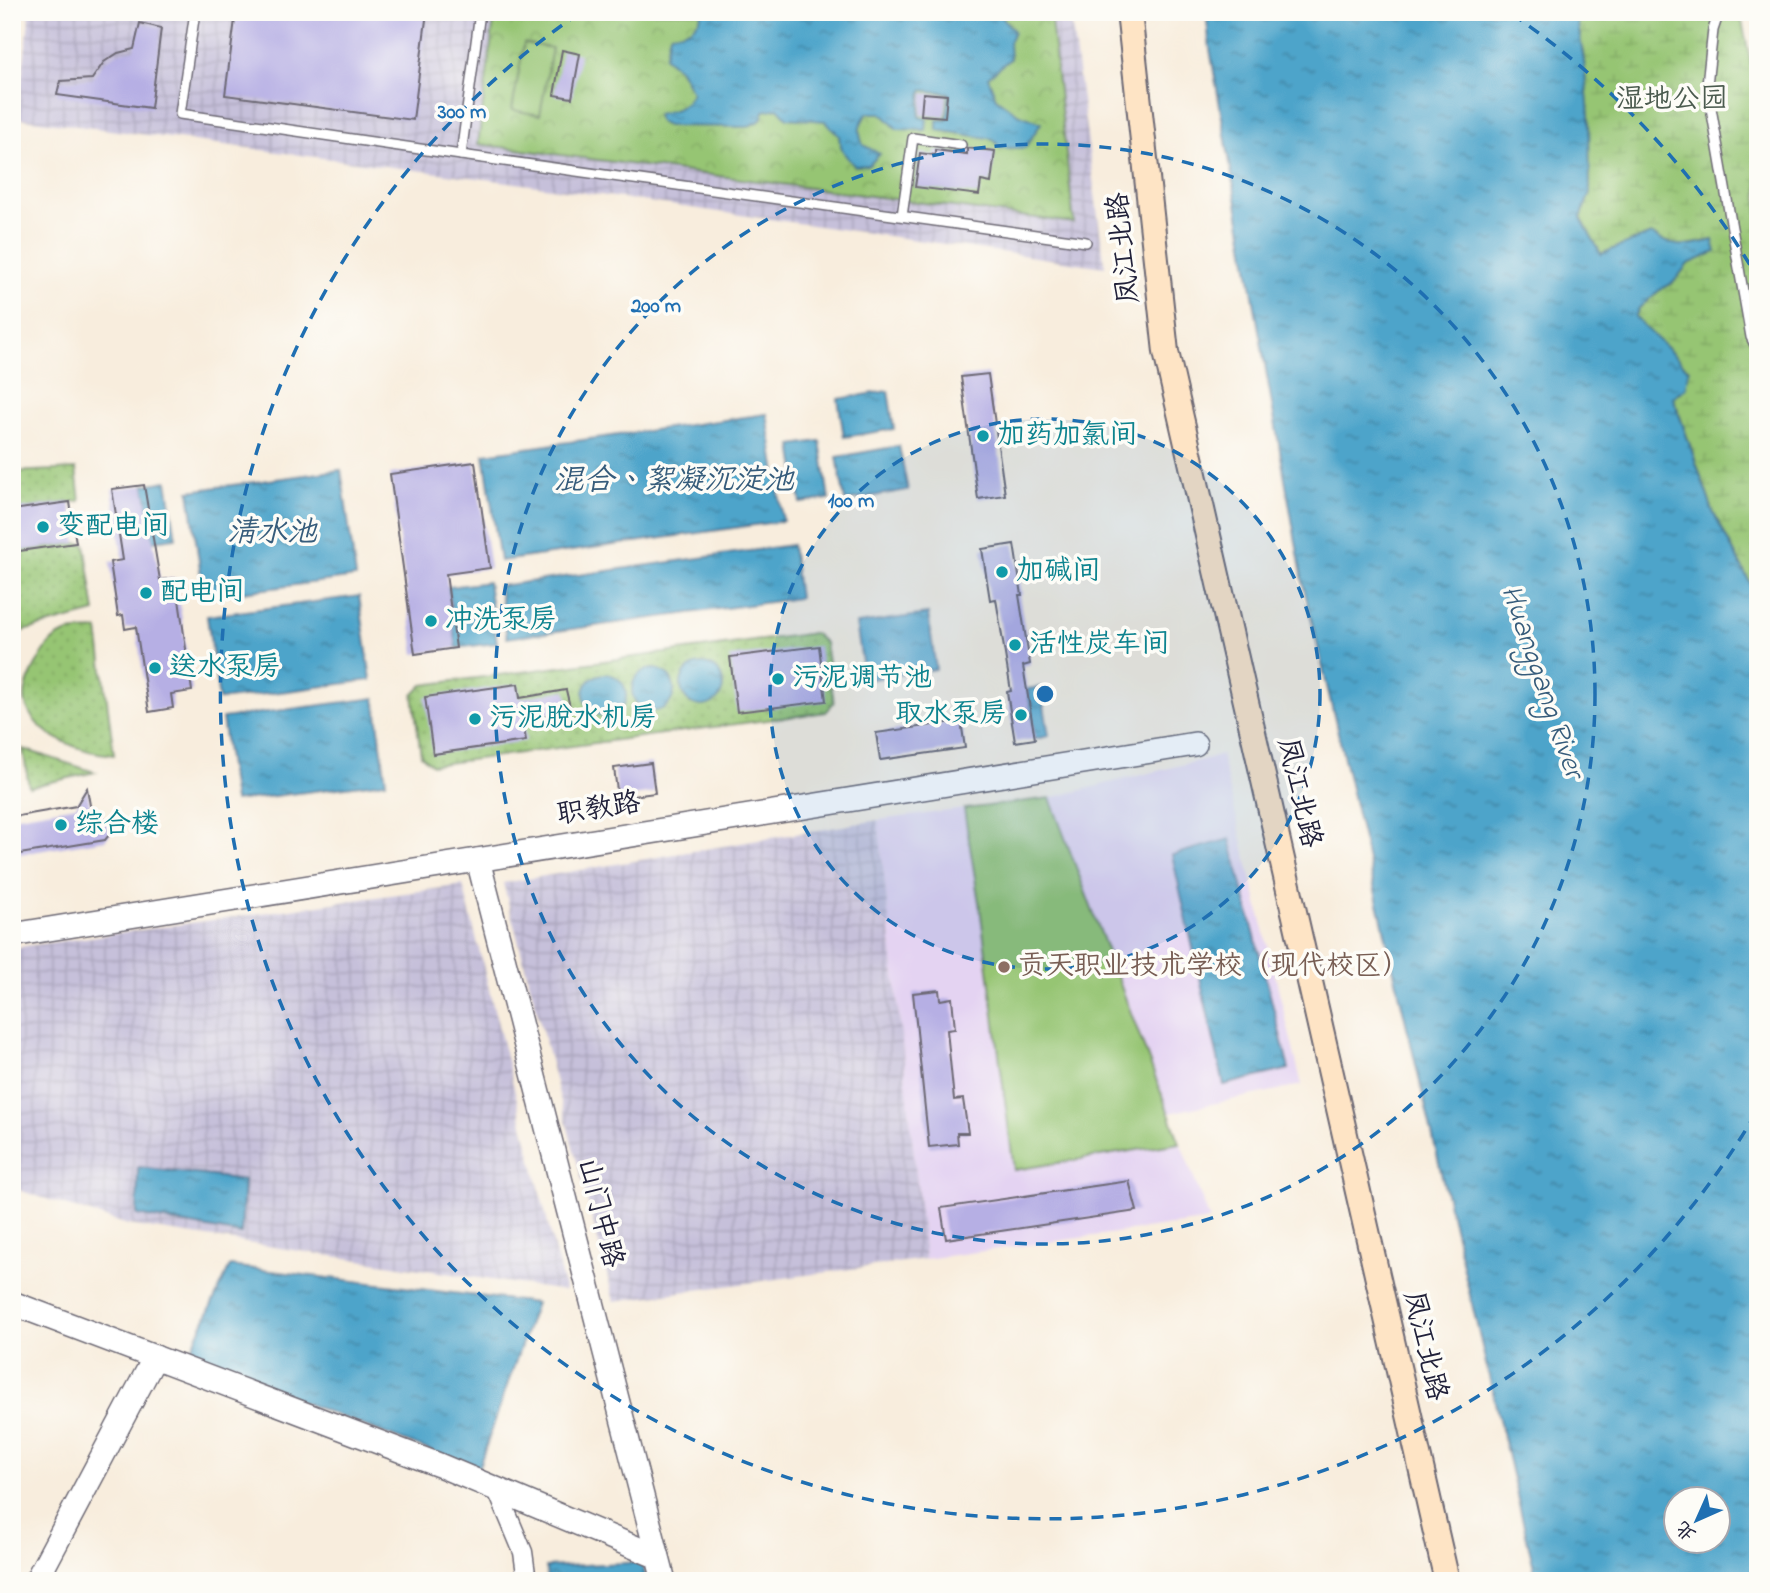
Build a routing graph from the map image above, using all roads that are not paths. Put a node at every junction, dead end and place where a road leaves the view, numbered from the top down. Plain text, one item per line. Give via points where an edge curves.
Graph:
1 (195, 12) edge
2 (480, 12) edge
3 (1129, 12) edge
4 (1719, 12) edge
5 (961, 145) dead end
6 (461, 155) junction
7 (902, 216) junction
8 (1086, 242) dead end
9 (1758, 351) edge
10 (1195, 744) dead end
11 (478, 860) junction
12 (12, 935) edge
13 (12, 1303) edge
14 (155, 1357) junction
15 (496, 1490) junction
16 (658, 1558) junction
17 (36, 1581) edge
18 (527, 1581) edge
19 (664, 1581) edge
20 (1447, 1581) edge

1 - 6 lane via 180,114
2 - 6 lane
3 - 20 main road, 凤江北路 via 1166,352
4 - 9 lane via 1707,85 1751,337
5 - 7 lane via 913,138
6 - 7 lane
7 - 8 lane
10 - 11 street, 职教路
11 - 12 street, 职教路
11 - 16 street, 山门中路
13 - 14 street
14 - 15 street
14 - 17 street
15 - 16 street
15 - 18 street via 523,1552
16 - 19 street, 山门中路

